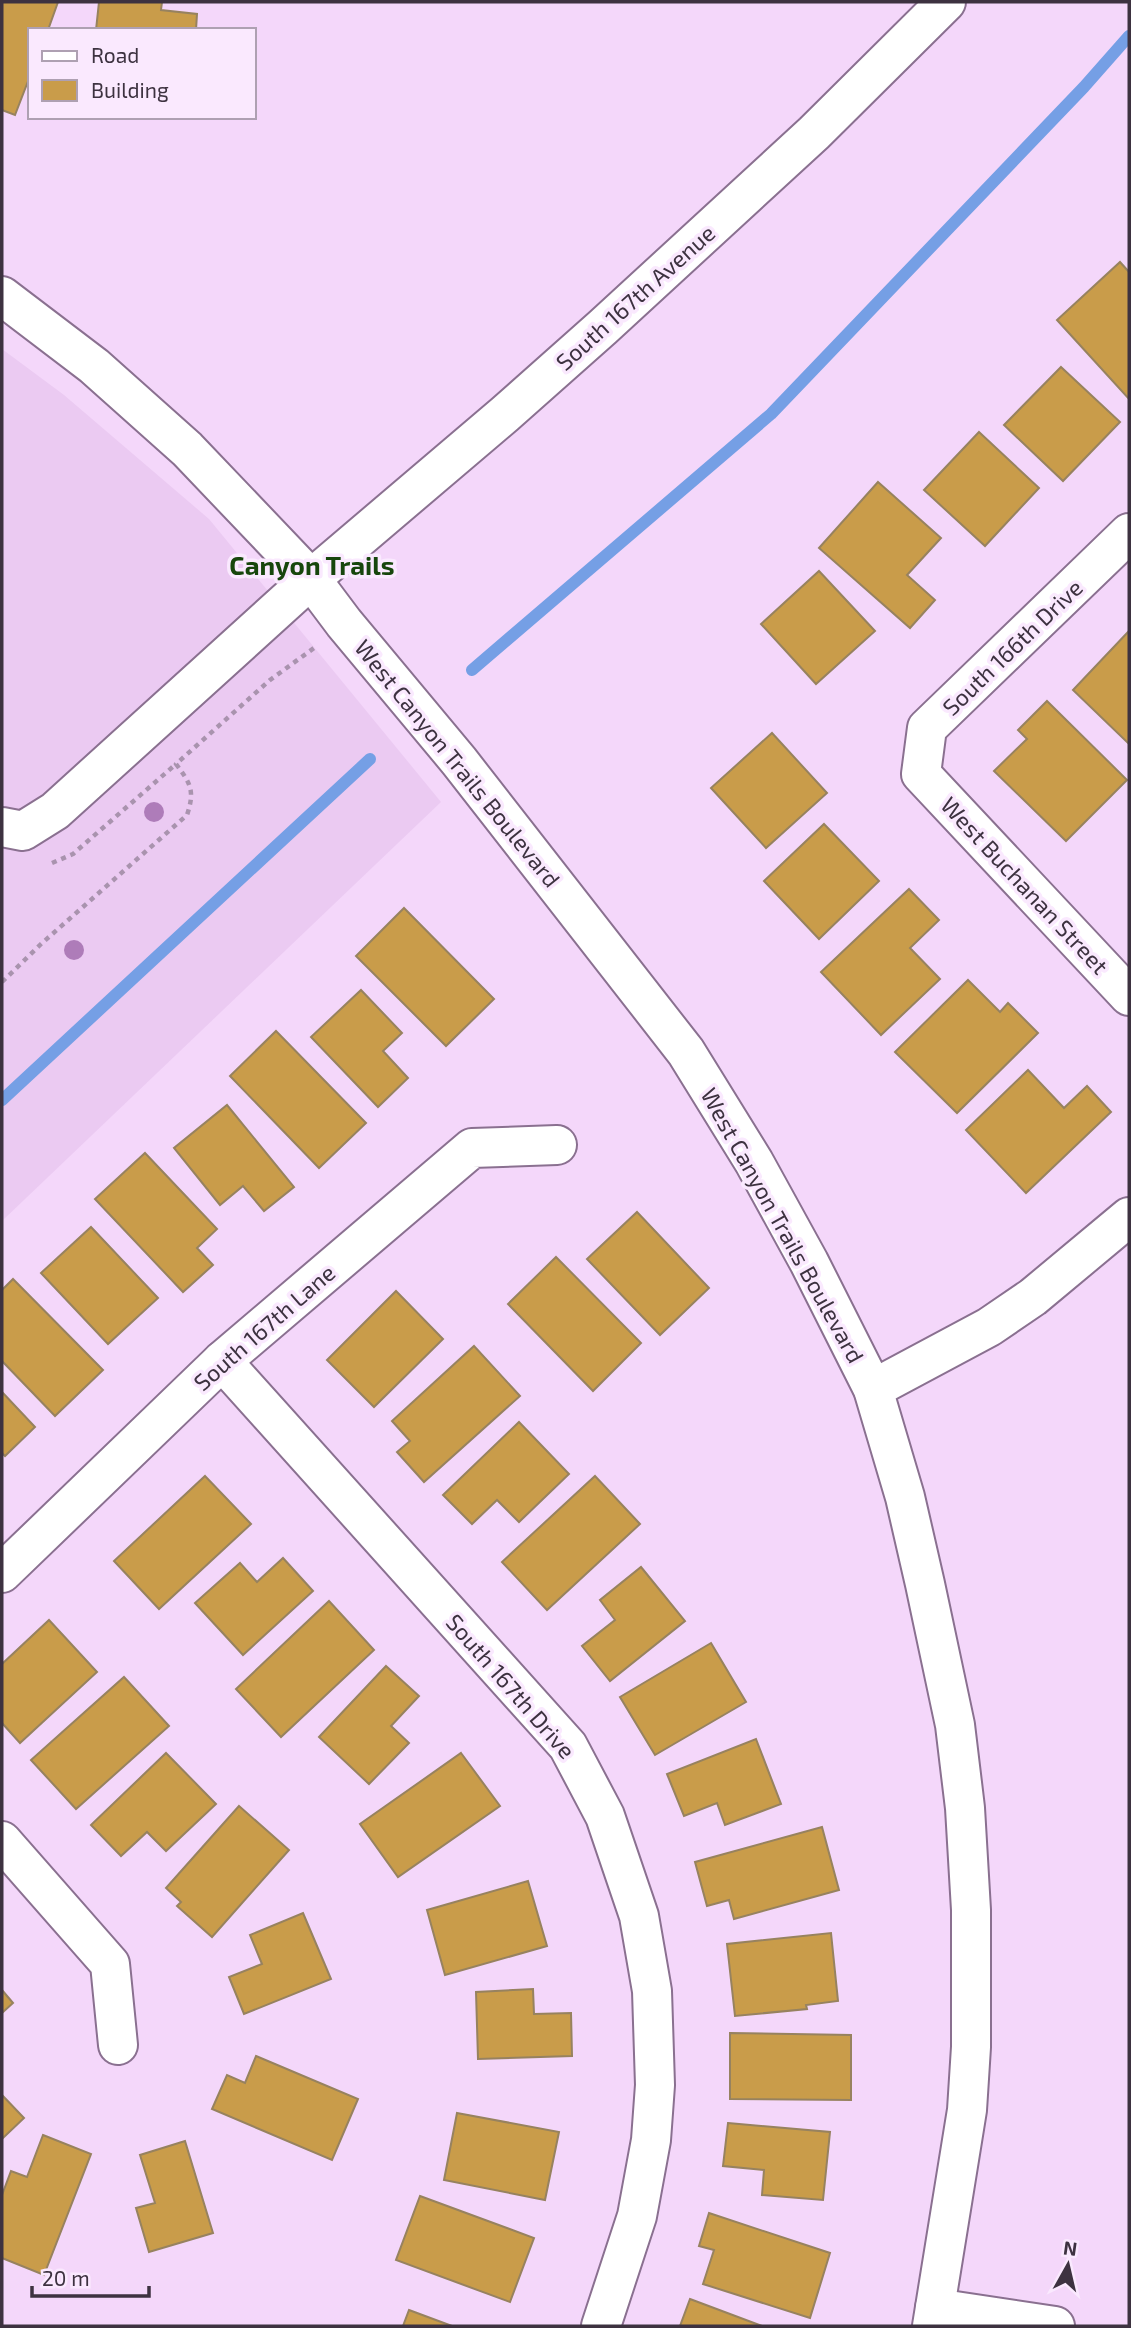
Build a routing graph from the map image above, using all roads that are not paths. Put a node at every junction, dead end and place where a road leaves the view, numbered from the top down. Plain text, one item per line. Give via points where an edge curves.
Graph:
1 (946, 2) edge
2 (2, 296) edge
3 (1129, 533) edge
4 (311, 579) junction
5 (921, 774) joint
6 (2, 827) edge
7 (1129, 996) edge
8 (557, 1145) dead end
9 (1129, 1217) edge
10 (222, 1362) junction
11 (873, 1389) junction
12 (2, 1573) edge
13 (2, 1841) edge
14 (118, 2045) dead end
15 (934, 2317) edge
16 (601, 2326) edge
17 (1055, 2326) edge

1 - 4 street, South 167th Avenue via 814,133 603,327
2 - 4 street, West Canyon Trails Boulevard via 94,366 187,449
3 - 5 street, South 166th Drive via 927,728
4 - 6 street, South 167th Avenue via 55,811 23,831
4 - 11 street, West Canyon Trails Boulevard via 686,1052 754,1162
5 - 7 street, West Buchanan Street
8 - 10 street, South 167th Lane via 472,1148
9 - 11 street via 1033,1297 989,1327
10 - 12 street, South 167th Lane
10 - 16 street, South 167th Drive via 568,1746 605,1816 639,1916 652,1992 655,2085 637,2217
11 - 15 street, West Canyon Trails Boulevard via 905,1497 955,1725 971,1910 965,2124
13 - 14 street via 110,1964
15 - 17 street

